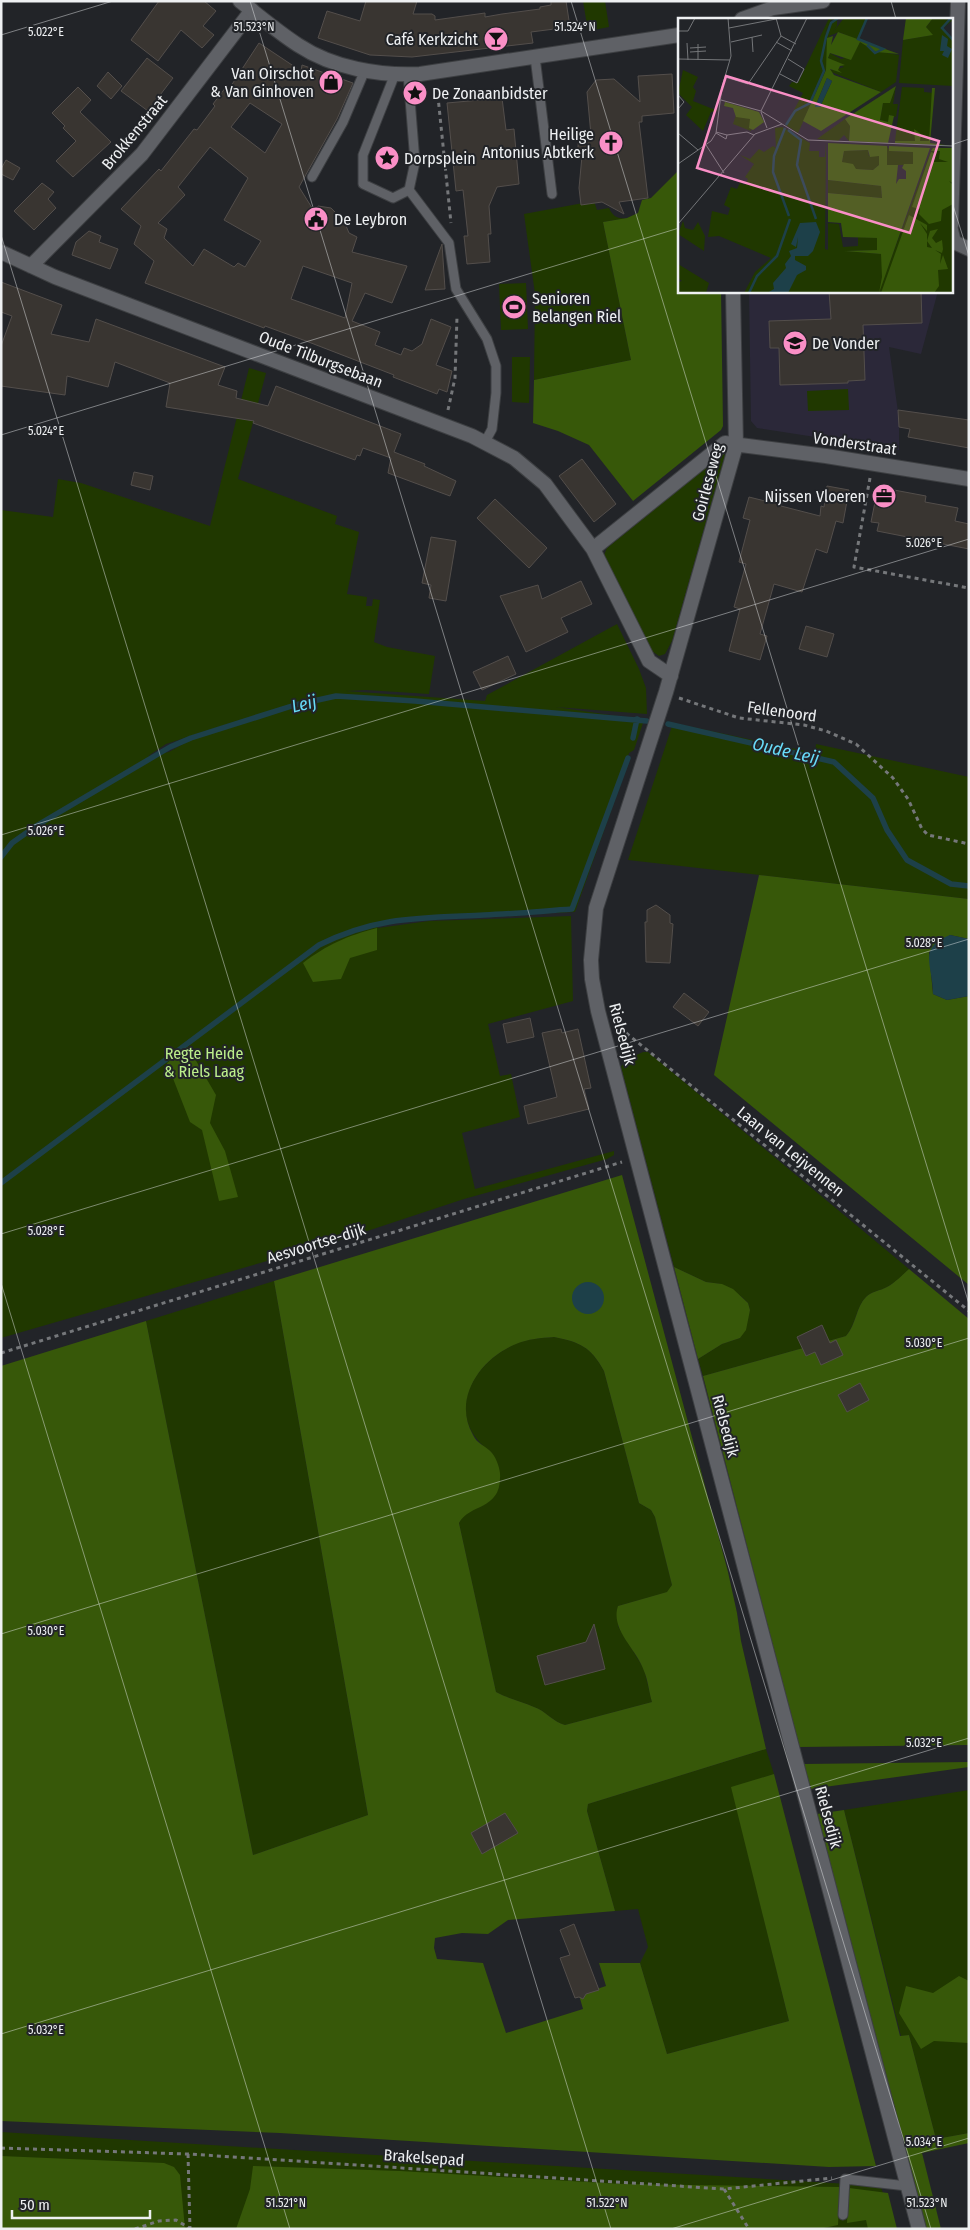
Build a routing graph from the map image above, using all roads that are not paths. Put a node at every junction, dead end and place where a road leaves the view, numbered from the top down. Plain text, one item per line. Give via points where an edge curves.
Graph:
1 (240, 1) edge
2 (822, 1) edge
3 (958, 1) edge
4 (252, 10) junction
5 (745, 18) edge
6 (678, 35) edge
7 (535, 57) junction
8 (365, 70) junction
9 (401, 74) junction
10 (312, 177) dead end
11 (409, 190) junction
12 (552, 194) dead end
13 (952, 194) edge
14 (952, 234) edge
15 (969, 249) edge
16 (1, 252) edge
17 (31, 266) junction
18 (733, 292) edge
19 (485, 442) junction
20 (736, 445) junction
21 (969, 479) edge
22 (593, 549) junction
23 (671, 676) junction
24 (907, 2186) junction
25 (843, 2215) dead end
26 (918, 2229) edge

1 - 4 street
2 - 5 street via 773,8
3 - 13 street
4 - 8 street via 299,46
4 - 17 street, Brokkenstraat via 142,154
6 - 7 street
7 - 9 street
7 - 12 lane
8 - 9 street
8 - 10 lane via 343,122
9 - 11 lane via 415,162
9 - 11 lane via 363,155 363,184 394,198
11 - 19 lane via 449,243 456,289 487,339 496,366 492,429
14 - 15 street via 954,242
16 - 17 street, Oude Tilburgsebaan
17 - 19 street, Oude Tilburgsebaan
18 - 20 street, Goirleseweg
19 - 22 street, Oude Tilburgsebaan via 514,458 545,484
20 - 21 street, Vonderstraat via 872,462
20 - 22 street via 725,443
20 - 23 street, Goirleseweg
22 - 23 street, Oude Tilburgsebaan via 649,661
23 - 24 street, Rielsedijk via 596,908 592,979
24 - 25 lane via 845,2179
24 - 26 street, Rielsedijk

